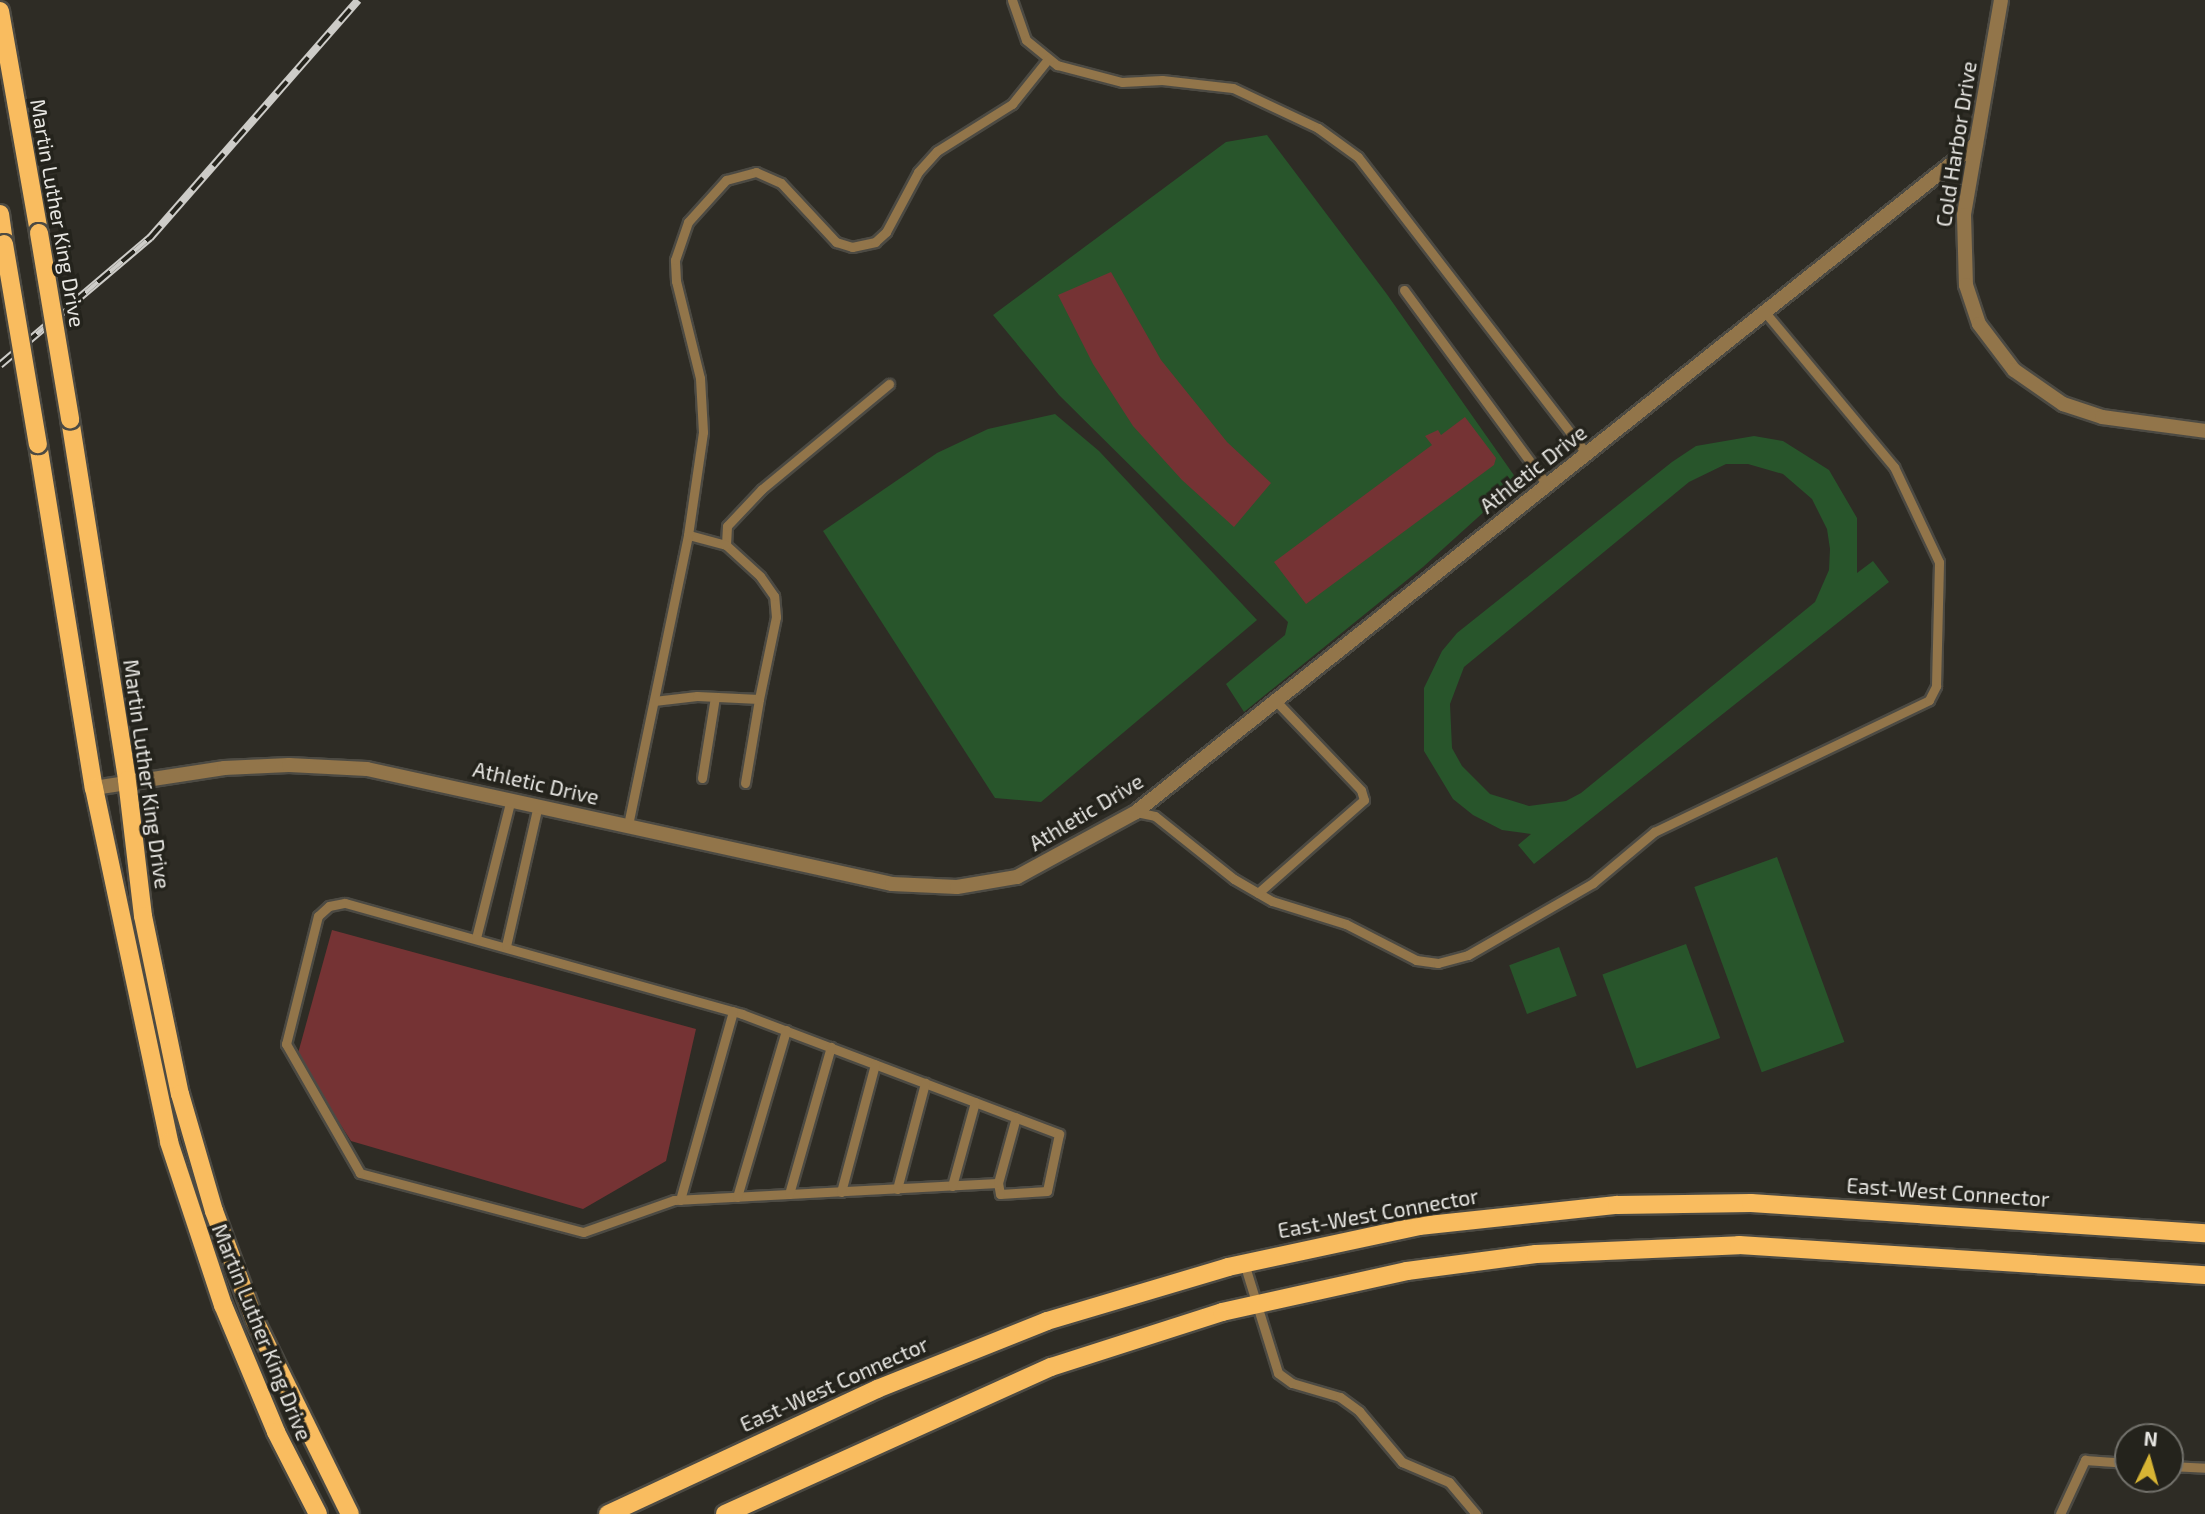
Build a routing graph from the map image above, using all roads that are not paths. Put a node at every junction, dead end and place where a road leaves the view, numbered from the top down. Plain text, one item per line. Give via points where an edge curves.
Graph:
1 (1012, 0) edge
2 (2001, 0) edge
3 (0, 11) edge
4 (1048, 59) junction
5 (1976, 144) junction
6 (0, 214) edge
7 (1404, 290) dead end
8 (1765, 312) junction
9 (889, 384) dead end
10 (2205, 431) edge
11 (1587, 454) junction
12 (1547, 485) junction
13 (688, 535) junction
14 (726, 545) junction
15 (715, 697) junction
16 (759, 699) junction
17 (653, 701) junction
18 (1276, 701) junction
19 (702, 778) dead end
20 (127, 780) junction
21 (745, 783) dead end
22 (94, 788) junction
23 (511, 799) junction
24 (538, 805) junction
25 (1136, 811) junction
26 (628, 825) junction
27 (1258, 893) junction
28 (476, 938) junction
29 (506, 946) junction
30 (733, 1011) junction
31 (786, 1030) junction
32 (831, 1047) junction
33 (875, 1064) junction
34 (925, 1083) junction
35 (975, 1101) junction
36 (1016, 1117) junction
37 (999, 1183) junction
38 (952, 1186) junction
39 (897, 1189) junction
40 (841, 1192) junction
41 (789, 1194) junction
42 (737, 1197) junction
43 (680, 1200) junction
44 (2205, 1233) edge
45 (1244, 1262) junction
46 (2205, 1275) edge
47 (1255, 1303) junction
48 (2114, 1462) edge
49 (2184, 1467) edge
50 (2205, 1468) edge
51 (337, 1485) junction
52 (306, 1495) junction
53 (310, 1514) edge
54 (318, 1514) edge
55 (350, 1514) edge
56 (363, 1514) edge
57 (608, 1514) edge
58 (725, 1514) edge
59 (1476, 1514) edge
60 (2060, 1514) edge

1 - 4 lane via 1026,40
2 - 5 street, Cold Harbor Drive
3 - 20 main road, Martin Luther King Drive, bridge
4 - 11 lane via 1078,74 1122,82 1162,80 1234,88 1318,128 1348,150
4 - 13 lane via 1012,104 937,152 918,172 886,232 875,242 852,247 836,242 781,183 756,172 726,180 692,216 675,260 703,404
5 - 8 street, Athletic Drive
5 - 10 street, Cold Harbor Drive via 1964,215 1963,264 1971,305 2000,356 2029,383 2081,412
6 - 22 main road, Martin Luther King Drive, bridge
7 - 12 lane
8 - 11 street, Athletic Drive
8 - 27 lane via 1894,467 1939,562 1936,686 1929,700 1654,832 1593,883 1468,956 1438,963 1416,960 1346,924 1317,918
9 - 14 lane via 762,489 727,526
11 - 12 street, Athletic Drive
12 - 18 street, Athletic Drive
13 - 14 lane
13 - 17 lane
14 - 16 lane via 760,576 774,596 776,617
15 - 16 lane
15 - 17 lane
15 - 19 lane
16 - 21 lane
17 - 26 lane
18 - 25 street, Athletic Drive
18 - 27 lane via 1361,790 1364,800
20 - 22 street, Athletic Drive
20 - 23 street, Athletic Drive via 289,765 366,769
20 - 51 main road, Martin Luther King Drive via 154,976 196,1153 277,1372
22 - 52 main road, Martin Luther King Drive via 139,1019 183,1189 242,1352
23 - 24 street, Athletic Drive
23 - 28 lane
24 - 26 street, Athletic Drive
24 - 29 lane
25 - 26 street, Athletic Drive via 1017,877 957,887 892,884
25 - 27 lane via 1155,816
28 - 29 lane
28 - 43 lane via 345,903 329,906 318,916 286,1044 360,1173 583,1232
29 - 30 lane
30 - 31 lane
30 - 43 lane
31 - 32 lane
31 - 42 lane
32 - 33 lane
32 - 41 lane
33 - 34 lane
33 - 40 lane
34 - 35 lane
34 - 39 lane
35 - 36 lane
35 - 38 lane
36 - 37 lane
36 - 37 lane via 1059,1133 1046,1191 1000,1194
37 - 38 lane
38 - 39 lane
39 - 40 lane
40 - 41 lane
41 - 42 lane
42 - 43 lane
44 - 45 main road, East-West Connector via 1829,1207 1671,1203 1485,1217 1353,1238
45 - 47 lane
45 - 57 main road, East-West Connector via 990,1342 785,1429
46 - 47 main road via 1808,1247 1671,1246 1471,1261
47 - 58 main road via 1051,1367
47 - 59 lane via 1278,1373 1292,1383 1340,1397 1359,1411 1402,1462 1449,1482
48 - 60 lane via 2085,1460
49 - 50 lane
51 - 55 main road, Martin Luther King Drive
51 - 56 main road
52 - 53 main road
52 - 54 main road, Martin Luther King Drive

